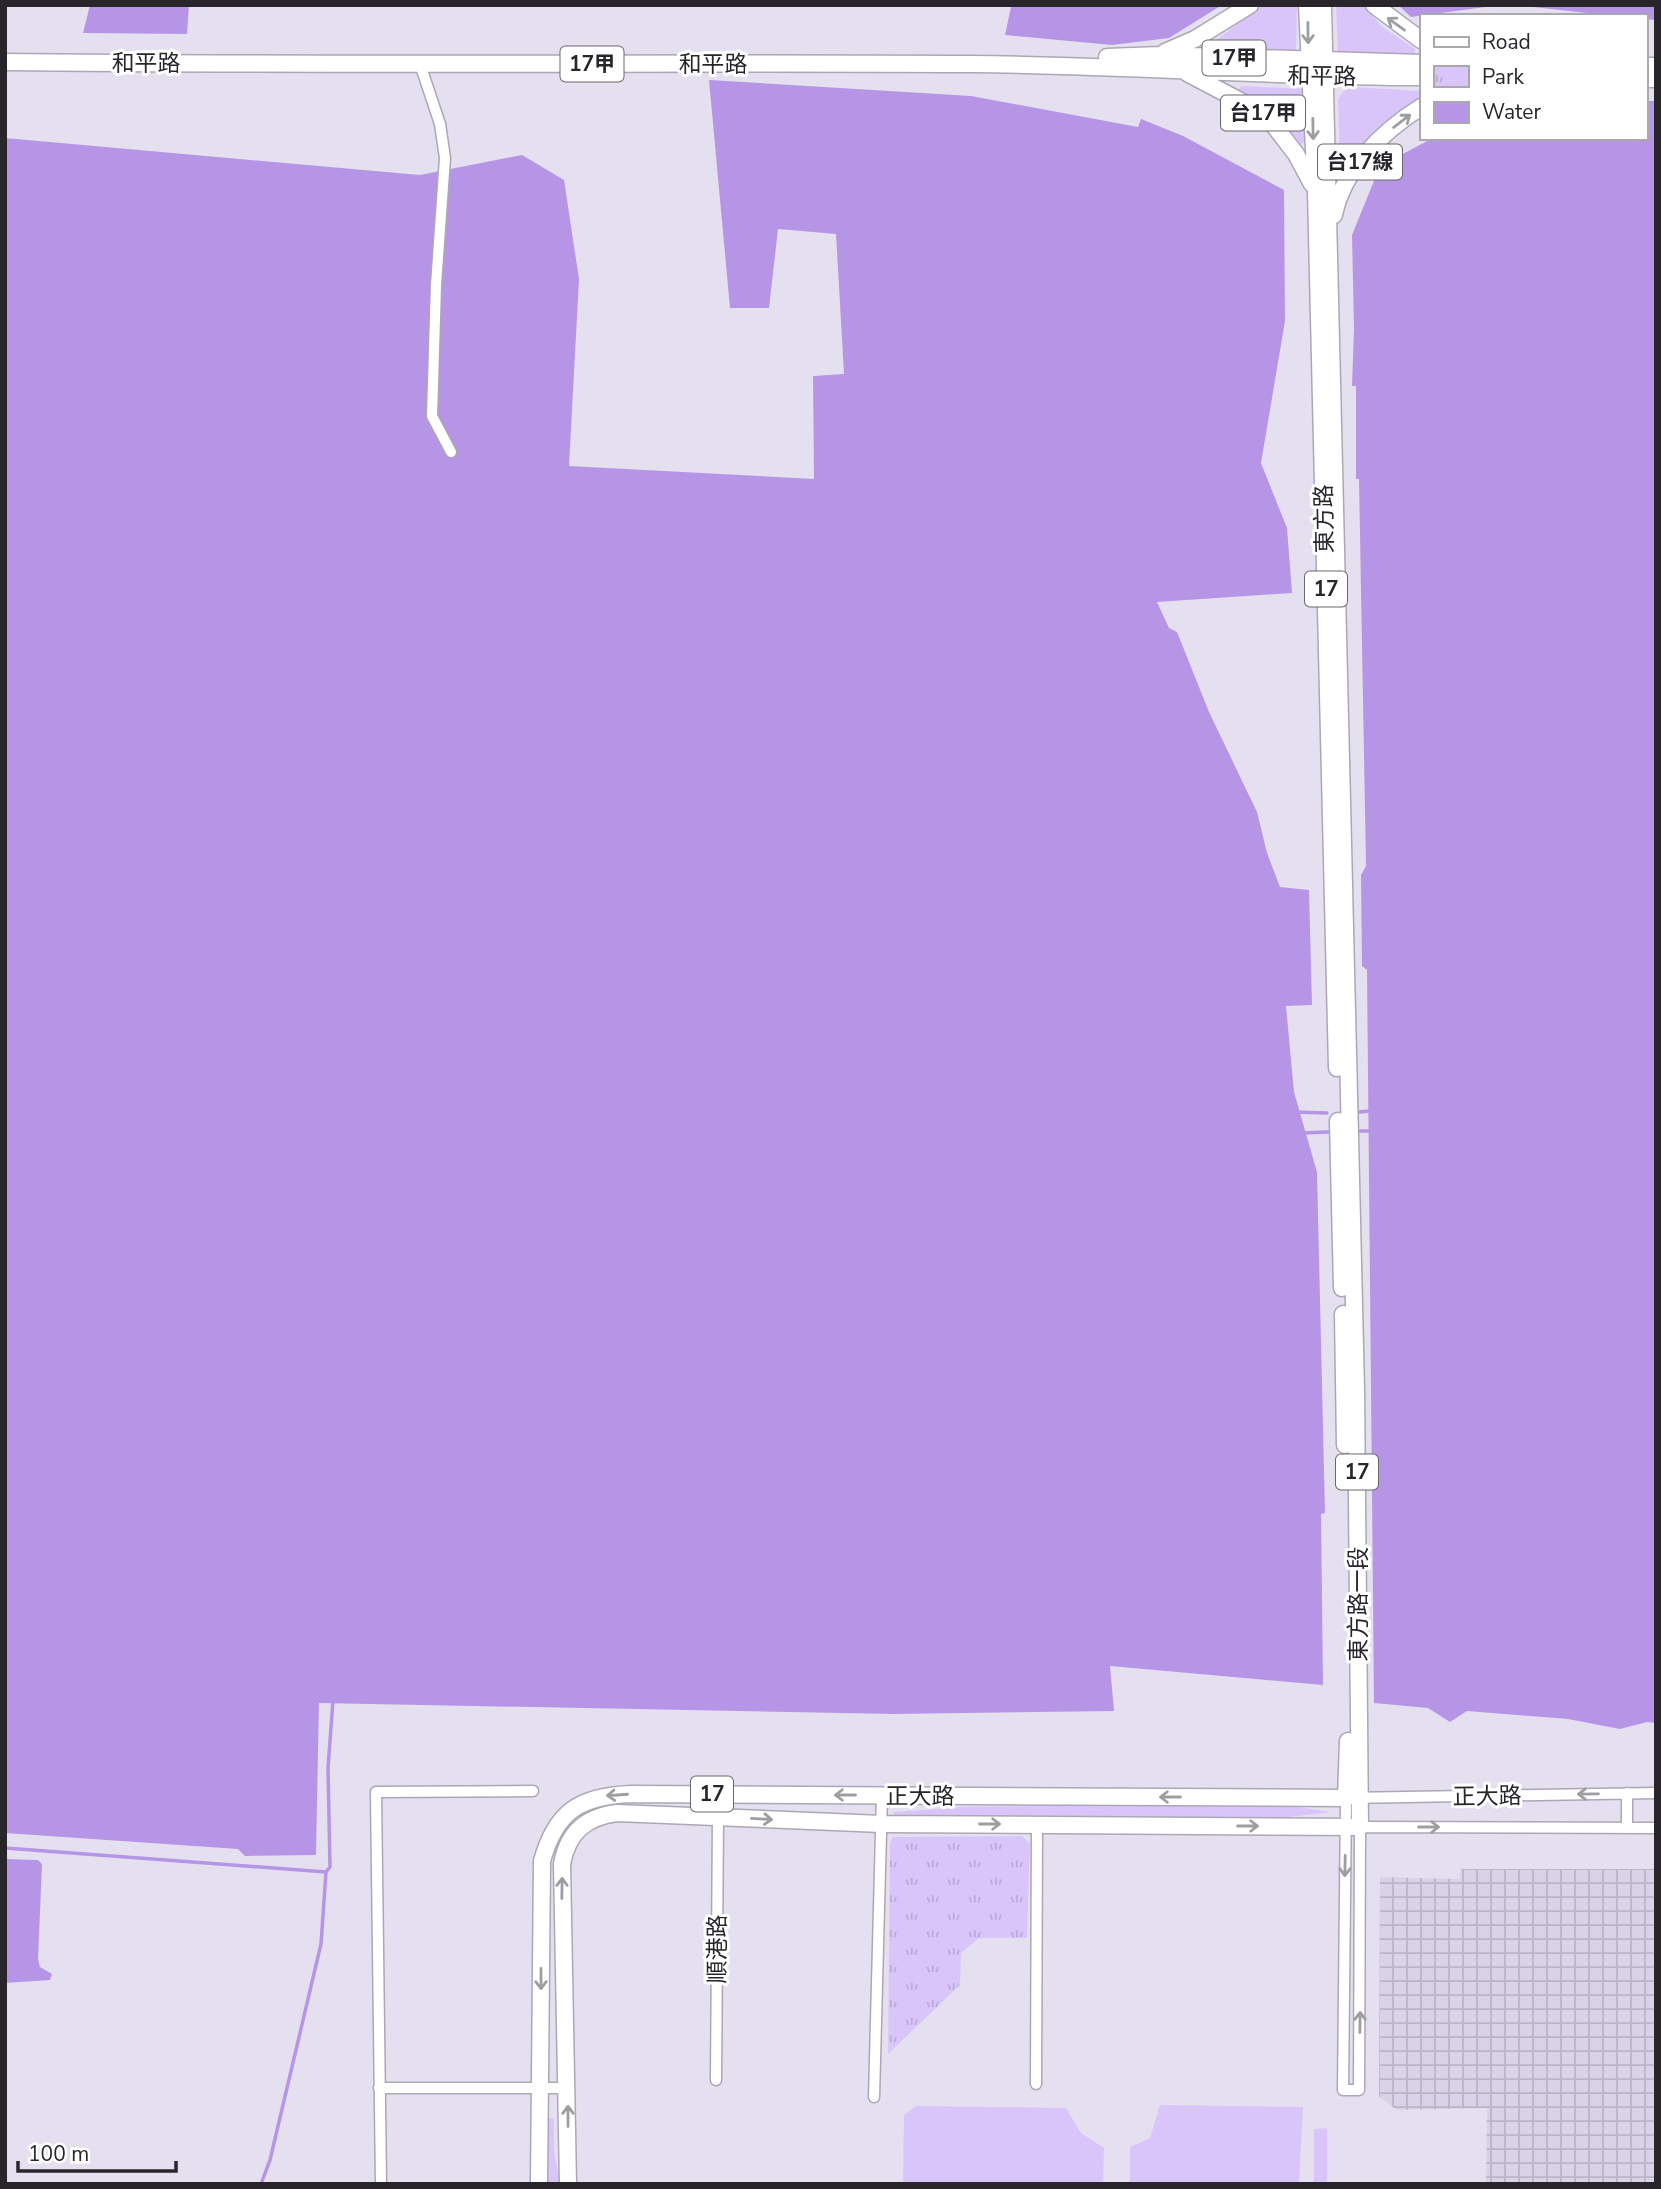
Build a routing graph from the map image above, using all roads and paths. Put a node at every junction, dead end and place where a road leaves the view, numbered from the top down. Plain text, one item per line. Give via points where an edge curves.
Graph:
1 (1250, 5) edge
2 (1307, 5) edge
3 (1323, 5) edge
4 (1374, 5) edge
5 (1420, 39) edge
6 (5, 52) edge
7 (1160, 55) junction
8 (5, 62) edge
9 (1420, 63) edge
10 (420, 64) junction
11 (1178, 69) junction
12 (1318, 69) junction
13 (1420, 76) edge
14 (1420, 108) edge
15 (1316, 192) junction
16 (1329, 238) junction
17 (451, 452) dead end
18 (1344, 1117) junction
19 (533, 1791) dead end
20 (1626, 1793) junction
21 (1656, 1793) edge
22 (882, 1795) junction
23 (1353, 1798) junction
24 (718, 1817) junction
25 (882, 1824) junction
26 (1037, 1825) junction
27 (1353, 1827) junction
28 (1627, 1828) junction
29 (1656, 1828) edge
30 (716, 2080) dead end
31 (1036, 2084) dead end
32 (379, 2088) junction
33 (540, 2088) junction
34 (568, 2088) junction
35 (874, 2097) dead end
36 (381, 2184) edge
37 (539, 2184) edge
38 (568, 2184) edge

1 - 7 main road
2 -> 12 main road, 東方路
3 - 12 main road, 東方路
5 -> 4 main road
6 - 7 main road, 和平路 / 17甲
7 - 12 main road, 和平路 / 17甲
8 - 10 main road, 和平路 / 17甲
9 - 12 main road, 和平路
10 - 11 main road, 和平路 / 17甲 via 977,64
10 - 17 street via 440,124 445,158 432,416
11 - 12 main road, 和平路 / 17甲
11 - 15 main road, 台17甲 via 1265,114 1296,154
12 - 13 main road, 和平路
12 -> 15 main road, 東方路 / 17
12 - 16 main road, 東方路 / 17
16 -> 14 main road, 台17線 via 1335,207 1353,172 1383,136
15 - 18 main road, 東方路 / 17
16 - 18 main road, 東方路 / 17
18 - 23 main road, 東方路一段 / 17
19 - 32 street via 376,1792
20 - 21 street, 正大路
20 -> 23 street, 正大路
20 - 28 street
23 -> 22 main road, 正大路 / 17
22 - 25 street
22 -> 33 main road, 正大路 / 17 via 609,1795 574,1808 559,1821 542,1861
23 - 27 main road, 東方路一段 / 17
24 -> 25 main road, 正大路 / 17
24 - 30 street, 順港路
34 -> 24 main road, 正大路 / 17 via 562,1899 567,1844 584,1823 609,1814
25 -> 26 main road, 正大路 / 17
25 - 35 street
26 -> 27 main road, 正大路 / 17
26 - 31 street
27 -> 27 street, 東方路一段 via 1343,2091 1359,2090
27 -> 28 street, 正大路
28 - 29 street, 正大路
32 - 33 street
32 - 36 street
33 - 34 street
33 - 37 main road, 正大路 / 17
38 -> 34 main road, 正大路 / 17

